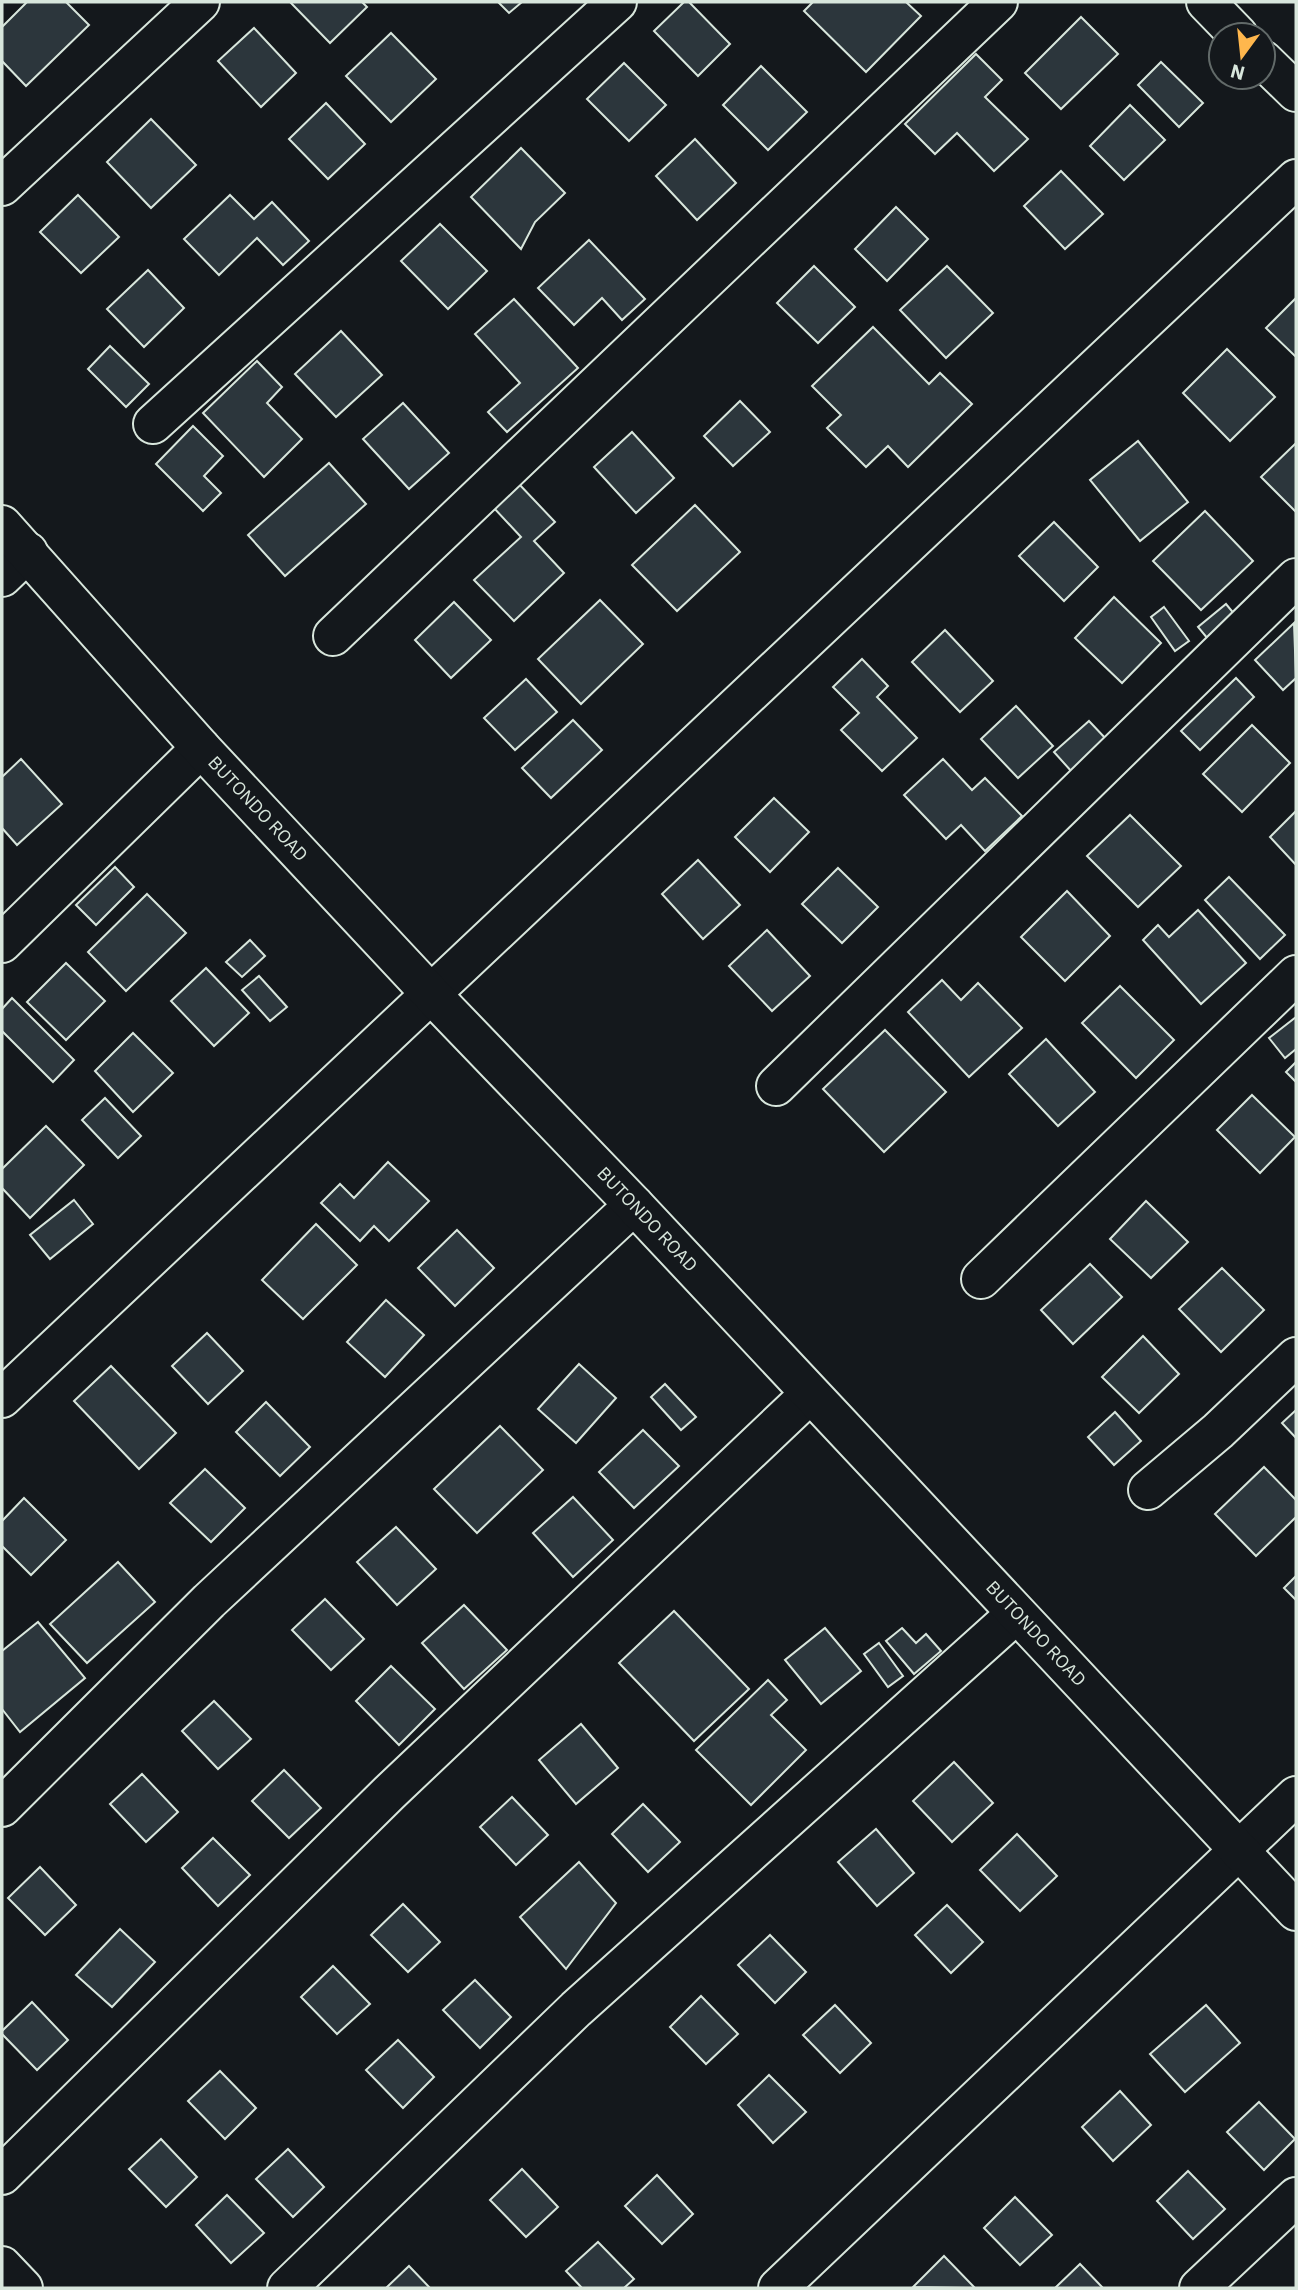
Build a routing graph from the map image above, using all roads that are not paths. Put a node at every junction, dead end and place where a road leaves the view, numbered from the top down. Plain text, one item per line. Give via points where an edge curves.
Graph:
1 (200, 2) edge
2 (617, 2) edge
3 (998, 2) edge
4 (1206, 2) edge
5 (1224, 21) edge
6 (1277, 74) edge
7 (1296, 92) edge
8 (1296, 179) edge
9 (2, 187) edge
10 (153, 424) dead end
11 (2, 525) edge
12 (15, 564) edge
13 (1296, 578) edge
14 (332, 636) dead end
15 (201, 748) junction
16 (2, 943) edge
17 (1296, 975) edge
18 (431, 994) junction
19 (776, 1086) dead end
20 (634, 1205) junction
21 (981, 1279) dead end
22 (1296, 1356) edge
23 (810, 1394) junction
24 (2, 1398) edge
25 (1148, 1490) dead end
26 (1016, 1614) junction
27 (1296, 1796) edge
28 (2, 1807) edge
29 (1239, 1851) junction
30 (1296, 1911) edge
31 (2, 2175) edge
32 (1296, 2197) edge
33 (2, 2266) edge
34 (23, 2288) edge
35 (288, 2288) edge
36 (778, 2288) edge
37 (1199, 2288) edge

1 - 9 street
2 - 10 street
3 - 14 street
4 - 5 street
6 - 7 street
8 - 18 street
11 - 12 street, BUTONDO ROAD
12 - 15 street, BUTONDO ROAD
13 - 19 street
15 - 16 street
15 - 18 street, BUTONDO ROAD
17 - 21 street
18 - 20 street, BUTONDO ROAD
18 - 24 street
20 - 23 street, BUTONDO ROAD
20 - 28 street via 209,1601
22 - 25 street
23 - 26 street, BUTONDO ROAD
23 - 31 street via 389,1793
26 - 29 street, BUTONDO ROAD
26 - 35 street via 576,2009
27 - 29 street
29 - 30 street, BUTONDO ROAD
29 - 36 street
32 - 37 street
33 - 34 street

